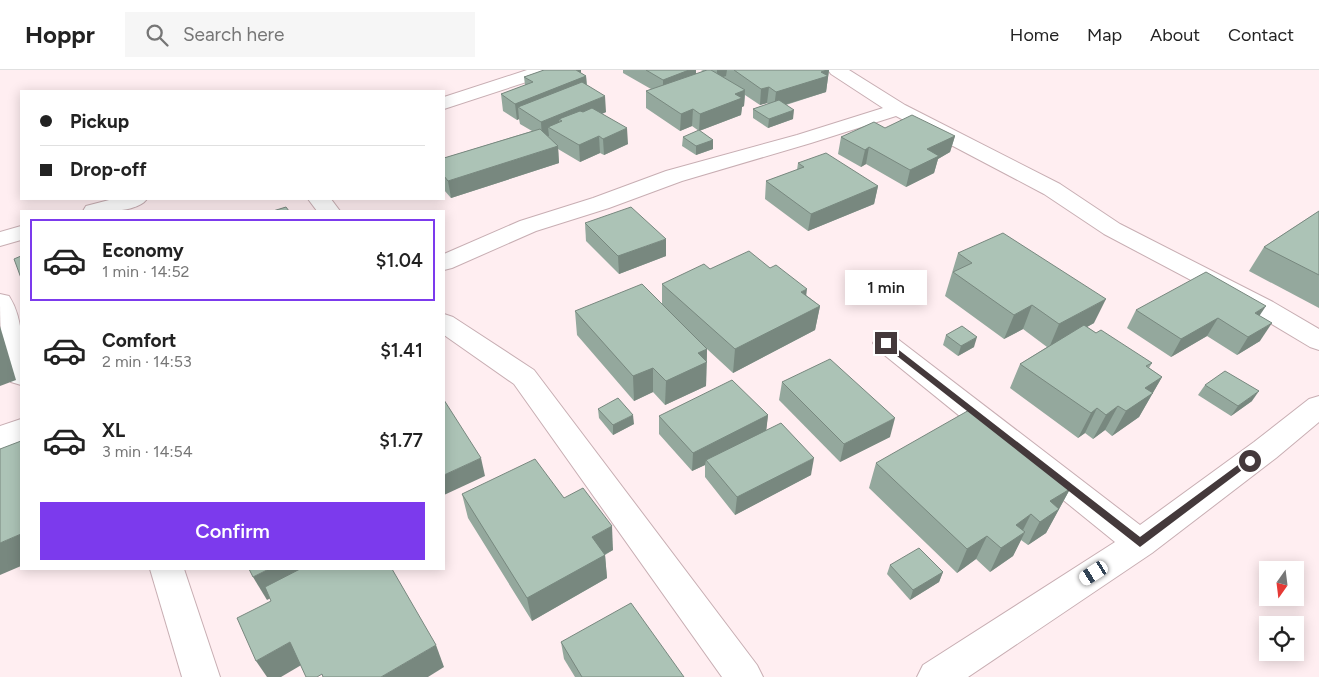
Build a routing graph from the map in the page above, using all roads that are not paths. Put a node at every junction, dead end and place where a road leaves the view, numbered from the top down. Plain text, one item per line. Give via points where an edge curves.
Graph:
1 (546, 70) edge
2 (837, 70) edge
3 (445, 103) edge
4 (898, 109) junction
5 (132, 200) edge
6 (320, 200) edge
7 (98, 210) edge
8 (328, 210) edge
9 (20, 233) edge
10 (0, 239) edge
11 (445, 263) edge
12 (0, 302) edge
13 (445, 324) edge
14 (1319, 341) edge
15 (886, 343) dead end
16 (20, 372) edge
17 (1319, 406) edge
18 (20, 430) edge
19 (0, 438) edge
20 (1140, 543) junction
21 (167, 570) edge
22 (201, 677) edge
23 (744, 677) edge
24 (936, 677) edge

1 - 3 street
2 - 4 street
4 - 11 street via 674,176 528,226
4 - 14 street via 1052,189 1120,233 1264,308
5 - 7 street
6 - 8 street
9 - 10 street
12 - 16 street
13 - 23 street via 524,377
15 - 20 street
17 - 20 street
18 - 19 street
20 - 24 street
21 - 22 street

